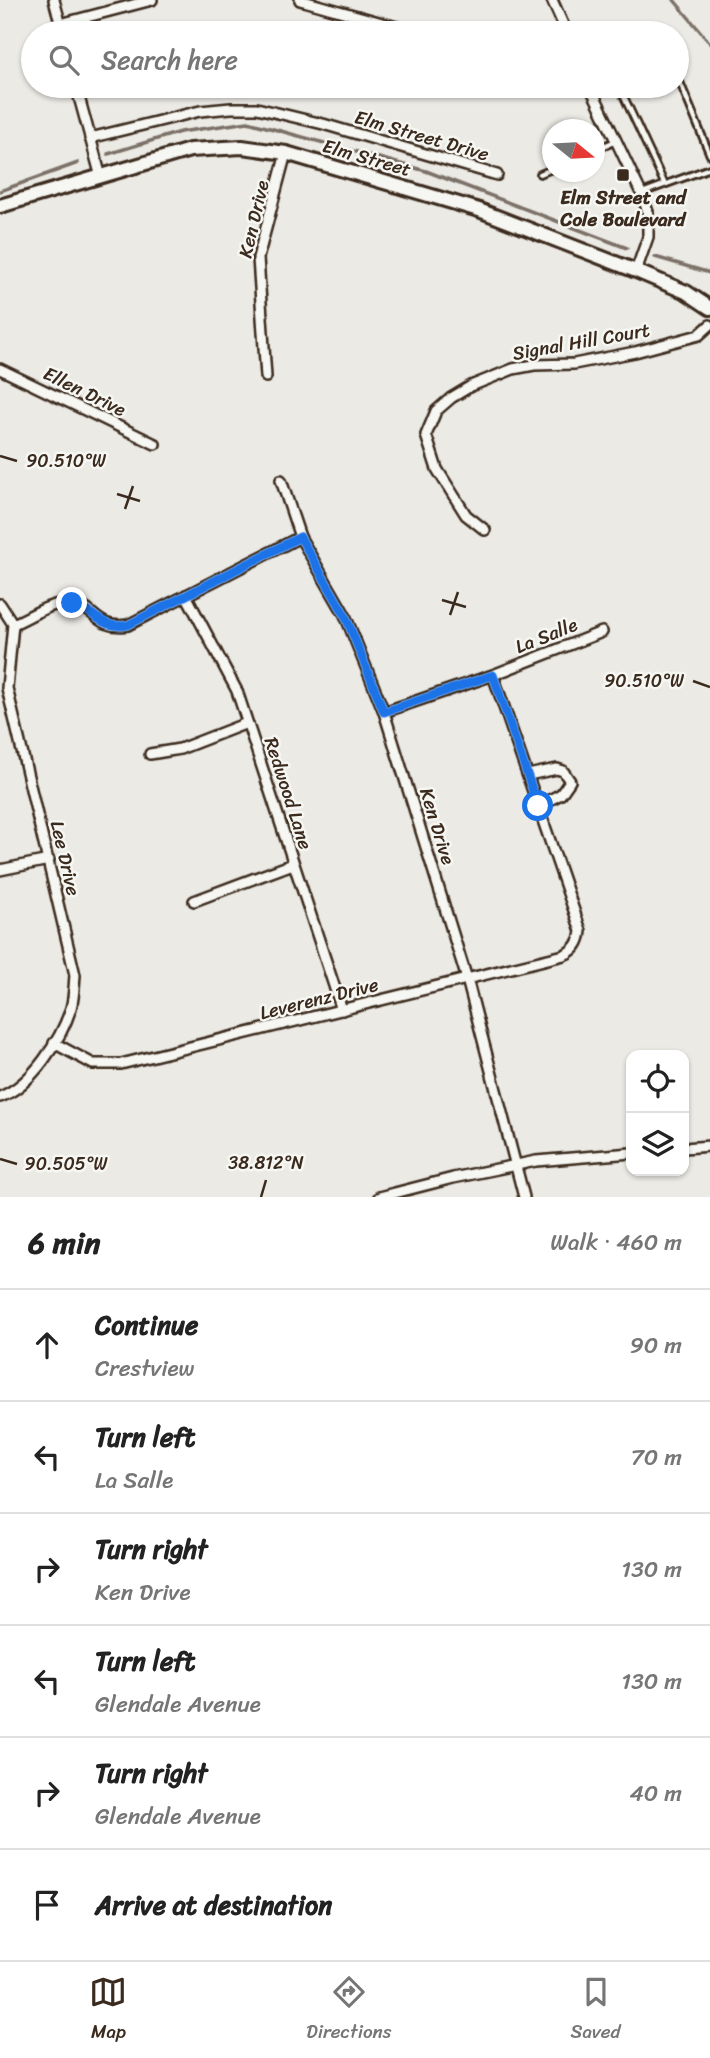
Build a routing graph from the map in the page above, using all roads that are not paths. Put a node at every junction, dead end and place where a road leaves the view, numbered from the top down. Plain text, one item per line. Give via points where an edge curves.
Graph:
1 (54, 0) edge
2 (152, 0) edge
3 (300, 0) edge
4 (552, 0) edge
5 (59, 21) edge
6 (86, 21) edge
7 (375, 21) edge
8 (562, 21) edge
9 (79, 98) edge
10 (598, 98) edge
11 (625, 98) edge
12 (686, 98) edge
13 (90, 138) junction
14 (616, 141) junction
15 (605, 146) edge
16 (286, 153) junction
17 (710, 155) edge
18 (710, 168) edge
19 (497, 175) dead end
20 (101, 177) junction
21 (664, 183) junction
22 (641, 193) junction
23 (0, 205) edge
24 (636, 271) junction
25 (710, 308) edge
26 (710, 325) edge
27 (0, 369) edge
28 (266, 377) dead end
29 (155, 444) dead end
30 (281, 480) dead end
31 (485, 530) dead end
32 (300, 537) junction
33 (186, 595) junction
34 (0, 604) edge
35 (13, 624) junction
36 (602, 632) dead end
37 (493, 675) junction
38 (4, 690) edge
39 (384, 712) junction
40 (247, 723) junction
41 (150, 754) dead end
42 (527, 775) junction
43 (538, 806) junction
44 (48, 860) junction
45 (293, 864) junction
46 (0, 870) edge
47 (194, 901) dead end
48 (467, 979) junction
49 (342, 1010) junction
50 (54, 1043) junction
51 (0, 1097) edge
52 (710, 1146) edge
53 (689, 1148) edge
54 (626, 1153) edge
55 (516, 1164) junction
56 (379, 1197) edge
57 (524, 1197) edge

1 - 5 street
2 - 6 street
3 - 7 street
4 - 8 street
9 - 13 street
10 - 14 street
11 - 21 lane
12 - 17 lane
13 - 19 street, Elm Street Drive via 200,111 257,108
13 - 20 street
14 - 15 lane
14 - 22 street
16 - 20 main road, Elm Street via 242,147 190,150
16 - 24 main road, Elm Street via 479,210
16 - 28 street, Ken Drive via 258,258
18 - 21 lane
20 - 23 main road, Elm Street
21 - 22 lane
22 - 24 street via 649,224
24 - 25 main road, Elm Street
26 - 31 street, Signal Hill Court via 699,335 635,352 513,369 471,386 436,411 426,435 437,469 466,515
27 - 29 street, Ellen Drive
30 - 32 street, Ken Drive
32 - 33 street
32 - 39 street, Ken Drive via 345,615
33 - 35 street via 115,628 72,603
33 - 40 street, Redwood Lane via 237,691
34 - 35 street
35 - 38 street, Lee Drive
36 - 37 street, La Salle
37 - 39 street, La Salle
37 - 42 street
38 - 44 street, Lee Drive
39 - 48 street, Ken Drive
40 - 41 street via 180,749
40 - 45 street, Redwood Lane
42 - 43 street
42 - 43 street via 557,769 570,781 561,794
43 - 48 street, Leverenz Drive via 581,931 580,940 564,955
44 - 46 street
44 - 50 street, Lee Drive via 75,975 72,1005
45 - 47 street
45 - 49 street, Redwood Lane
48 - 49 street, Leverenz Drive
48 - 55 street, Ken Drive
49 - 50 street, Leverenz Drive via 121,1065 93,1064
50 - 51 street, Lee Drive via 30,1077
52 - 53 street
54 - 55 street
55 - 56 street
55 - 57 street, Ken Drive

